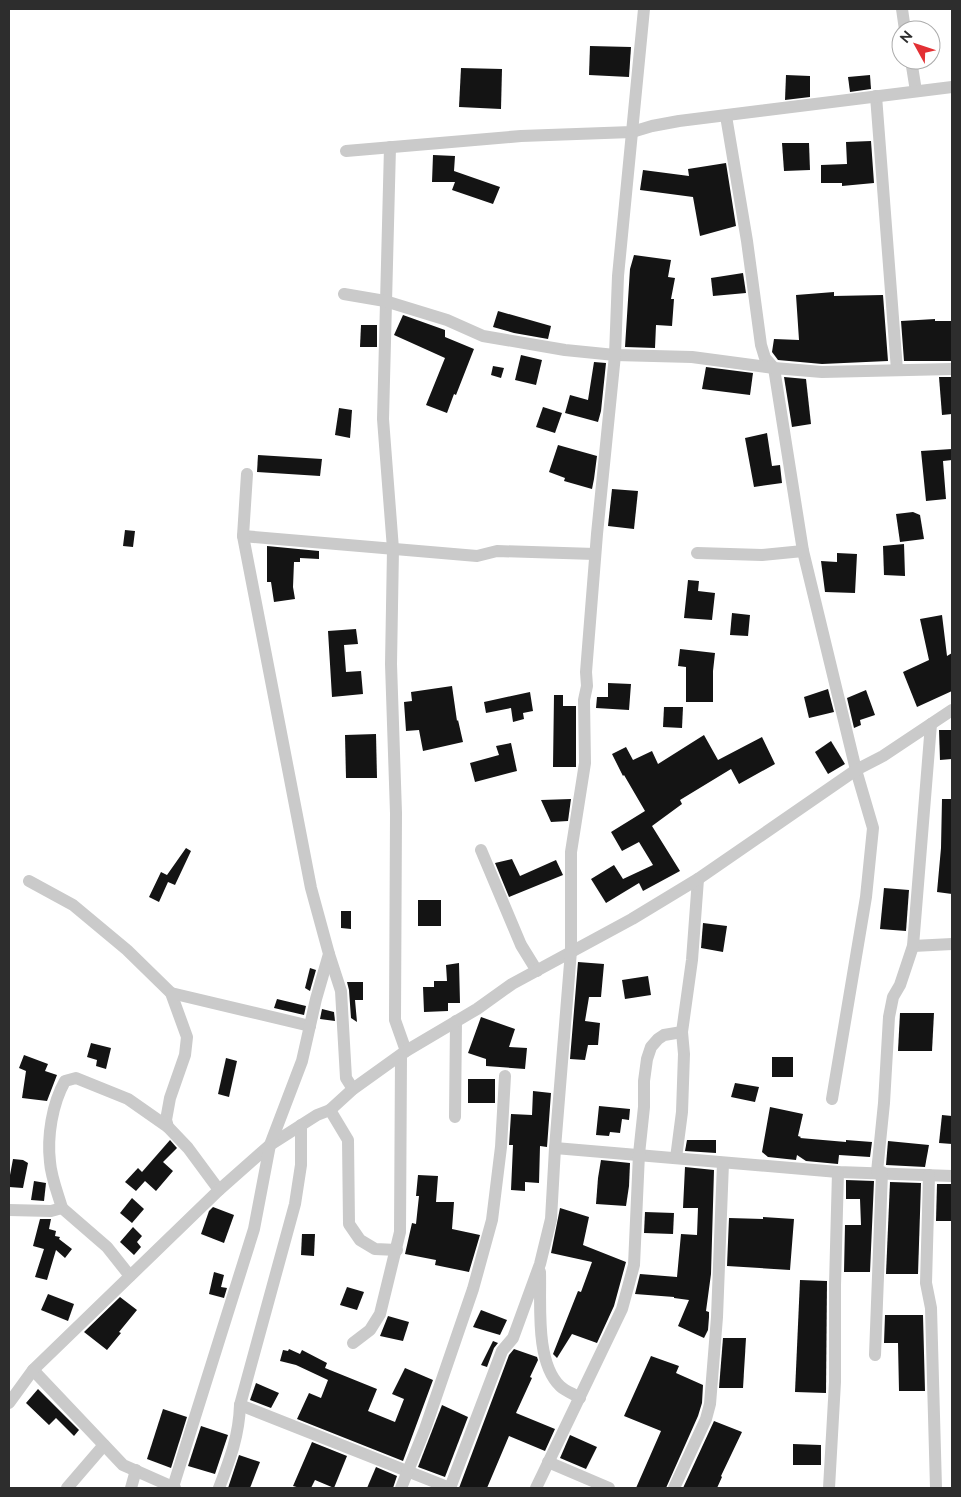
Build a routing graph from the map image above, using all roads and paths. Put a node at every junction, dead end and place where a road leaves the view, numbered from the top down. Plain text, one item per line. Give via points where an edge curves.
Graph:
1 (644, 9) edge
2 (913, 70) edge
3 (952, 87) edge
4 (916, 92) junction
5 (876, 96) junction
6 (726, 116) junction
7 (632, 132) junction
8 (390, 147) junction
9 (346, 151) dead end
10 (344, 294) dead end
11 (385, 300) junction
12 (615, 355) junction
13 (774, 368) junction
14 (952, 369) edge
15 (897, 370) junction
16 (247, 474) dead end
17 (243, 536) junction
18 (393, 549) junction
19 (803, 550) junction
20 (698, 553) dead end
21 (595, 554) junction
22 (952, 710) edge
23 (931, 724) junction
24 (856, 770) junction
25 (481, 850) dead end
26 (698, 879) junction
27 (29, 881) dead end
28 (952, 944) edge
29 (913, 946) junction
30 (572, 950) junction
31 (329, 954) junction
32 (537, 971) junction
33 (171, 993) junction
34 (456, 1021) junction
35 (310, 1026) junction
36 (682, 1032) junction
37 (403, 1054) junction
38 (505, 1076) dead end
39 (352, 1089) junction
40 (832, 1099) dead end
41 (330, 1110) junction
42 (455, 1117) dead end
43 (301, 1125) junction
44 (168, 1128) junction
45 (270, 1145) junction
46 (555, 1148) junction
47 (640, 1154) junction
48 (676, 1158) junction
49 (723, 1163) junction
50 (838, 1172) junction
51 (879, 1172) junction
52 (928, 1175) junction
53 (952, 1176) edge
54 (219, 1190) junction
55 (62, 1208) junction
56 (9, 1210) edge
57 (396, 1250) junction
58 (540, 1264) junction
59 (130, 1276) junction
60 (352, 1344) dead end
61 (875, 1356) dead end
62 (32, 1370) junction
63 (580, 1398) junction
64 (9, 1403) edge
65 (240, 1405) junction
66 (104, 1445) junction
67 (548, 1462) junction
68 (136, 1470) junction
69 (407, 1472) junction
70 (66, 1488) edge
71 (131, 1488) edge
72 (174, 1488) edge
73 (219, 1488) edge
74 (401, 1488) edge
75 (450, 1488) edge
76 (536, 1488) edge
77 (609, 1488) edge
78 (674, 1488) edge
79 (829, 1488) edge
80 (936, 1488) edge

1 - 7 street
2 - 4 street
3 - 4 street
4 - 5 street
5 - 6 street
5 - 15 street
6 - 7 street via 679,121
6 - 13 street via 761,345 765,358
7 - 8 street via 521,136
7 - 12 street via 618,276
8 - 9 street
8 - 11 street
10 - 11 street
11 - 12 street via 447,320 483,336
11 - 18 street via 385,462
12 - 13 street via 692,357
12 - 21 street
13 - 15 street via 822,372
13 - 19 street
14 - 15 street
16 - 17 street
17 - 18 street
17 - 31 street via 311,888
18 - 21 street via 477,556 496,551
18 - 37 street via 390,664 396,813 395,1020
19 - 20 street via 762,555
19 - 24 street
21 - 30 street via 586,672 588,686 584,700 585,763 571,852
22 - 23 street
23 - 24 street
23 - 29 street
24 - 26 street
24 - 40 street via 873,828 866,897
25 - 32 street via 521,945
26 - 30 street
26 - 36 street
27 - 33 street via 73,905 127,950
28 - 29 street
29 - 51 street via 893,997
30 - 32 street
30 - 46 street
31 - 35 street
31 - 39 street via 341,991 346,1078
32 - 34 street
33 - 35 street
33 - 44 street via 187,1037 185,1055 167,1112
34 - 37 street
34 - 42 street
35 - 45 street via 302,1061
36 - 47 street via 658,1039 647,1059
36 - 48 street via 682,1112
37 - 39 street
37 - 57 street via 400,1232
38 - 69 street via 492,1220 473,1289
39 - 41 street
41 - 43 street
41 - 57 street via 348,1140 349,1224 360,1240 375,1249
43 - 45 street
43 - 65 street via 301,1165 295,1204
44 - 54 street via 188,1148
44 - 55 street via 128,1099 76,1078 65,1081 53,1115 50,1148 50,1164
45 - 54 street
45 - 72 street via 254,1229
46 - 47 street
46 - 58 street via 551,1219
47 - 48 street
47 - 63 street via 634,1265 622,1309
48 - 49 street
49 - 50 street
49 - 78 street via 710,1404
50 - 51 street
50 - 79 street via 835,1382
51 - 52 street
51 - 61 street
52 - 53 street
52 - 80 street via 926,1283 931,1308
54 - 59 street
55 - 56 street
55 - 59 street via 107,1247
57 - 60 street via 380,1314 370,1330
58 - 63 street via 540,1331 550,1374 560,1386
58 - 75 street via 513,1338 502,1351
59 - 62 street
62 - 64 street
62 - 66 street
63 - 67 street
65 - 69 street
65 - 73 street via 236,1443
66 - 68 street via 123,1465
66 - 70 street
67 - 76 street
67 - 77 street
68 - 71 street
68 - 72 street
69 - 74 street
69 - 75 street

